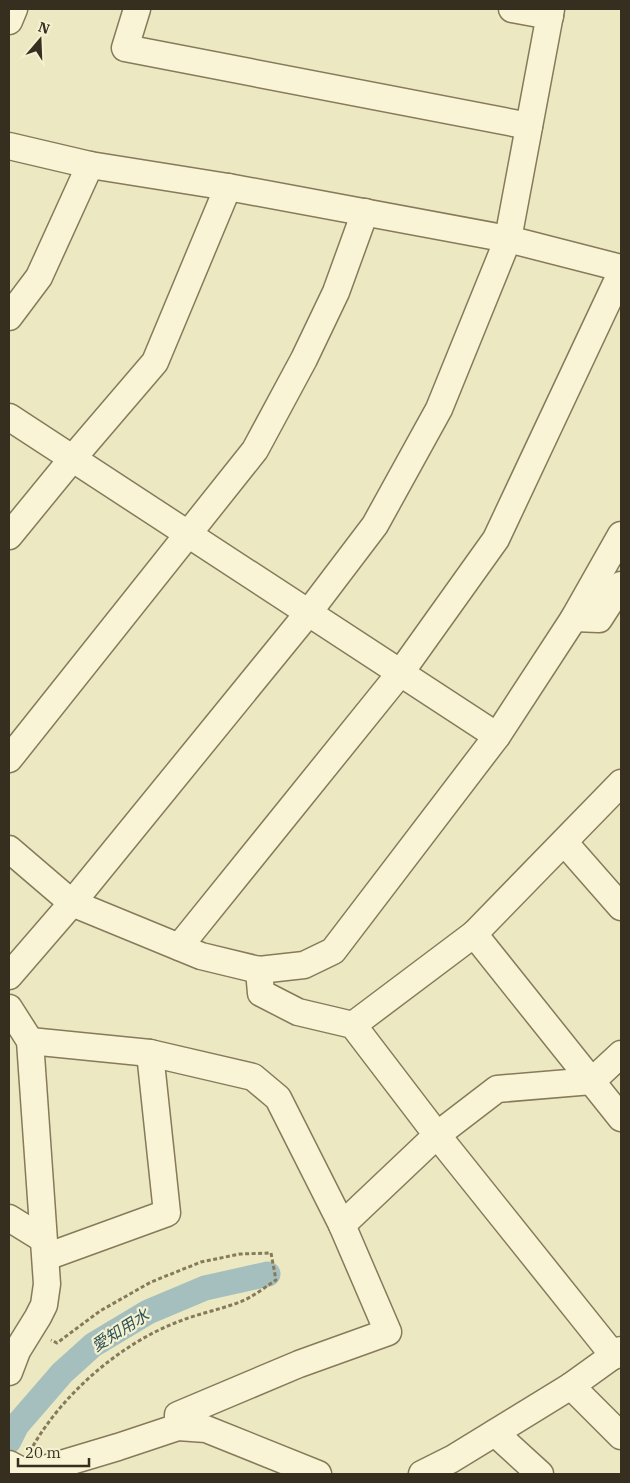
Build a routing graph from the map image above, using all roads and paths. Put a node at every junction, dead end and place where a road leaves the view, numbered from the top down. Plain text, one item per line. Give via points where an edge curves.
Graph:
1 (14, 9) edge
2 (137, 9) edge
3 (512, 9) edge
4 (550, 12) edge
5 (9, 21) edge
6 (529, 126) junction
7 (9, 146) edge
8 (90, 165) junction
9 (228, 187) junction
10 (365, 212) junction
11 (508, 238) junction
12 (621, 268) edge
13 (621, 273) edge
14 (9, 317) edge
15 (9, 417) edge
16 (72, 459) junction
17 (188, 534) junction
18 (621, 535) edge
19 (9, 536) edge
20 (621, 585) edge
21 (309, 612) junction
22 (574, 618) junction
23 (401, 672) junction
24 (497, 736) junction
25 (9, 759) edge
26 (621, 783) edge
27 (564, 842) junction
28 (9, 849) edge
29 (72, 903) junction
30 (621, 907) edge
31 (474, 934) junction
32 (179, 947) junction
33 (259, 970) junction
34 (9, 976) edge
35 (9, 1008) edge
36 (352, 1025) junction
37 (30, 1041) junction
38 (150, 1053) junction
39 (621, 1054) edge
40 (592, 1081) junction
41 (621, 1118) edge
42 (437, 1135) junction
43 (9, 1218) edge
44 (342, 1225) junction
45 (44, 1248) junction
46 (29, 1331) junction
47 (618, 1353) edge
48 (9, 1372) edge
49 (571, 1386) junction
50 (178, 1427) junction
51 (495, 1433) junction
52 (621, 1436) edge
53 (21, 1470) edge
54 (318, 1474) edge
55 (422, 1474) edge
56 (540, 1474) edge

1 - 5 street
2 - 6 street via 125,48
3 - 4 street
4 - 6 street
6 - 11 street
7 - 8 street
8 - 9 street
8 - 14 street via 40,277
9 - 10 street
9 - 16 street via 155,362
10 - 11 street
10 - 17 street via 336,292 256,450
11 - 12 street
11 - 21 street via 439,408 375,525
13 - 23 street via 496,540
15 - 16 street
16 - 17 street
16 - 19 street
17 - 21 street
17 - 25 street
18 - 22 street
20 - 22 street via 599,619
21 - 23 street
21 - 29 street
22 - 24 street
23 - 24 street
23 - 32 street
24 - 33 street via 333,951 304,965
26 - 27 street
27 - 30 street
27 - 31 street
28 - 29 street
29 - 32 street
29 - 34 street
31 - 36 street
31 - 40 street
32 - 33 street via 201,956
33 - 36 street via 261,993 298,1012
35 - 37 street
36 - 42 street
37 - 38 street
37 - 45 street
38 - 44 street via 253,1077 278,1098
38 - 45 street via 167,1213
39 - 40 street
40 - 41 street
40 - 42 street via 496,1089
42 - 44 street
42 - 47 street
43 - 45 street
44 - 50 street via 388,1332 299,1364 178,1415
45 - 46 street via 47,1284 44,1304
46 - 48 street
46 - 53 path via 57,1343 100,1311 151,1282 201,1262 240,1254 271,1253 276,1280 241,1302 198,1314 148,1334 120,1352 90,1378 44,1427
47 - 49 street
49 - 51 street
49 - 52 street
50 - 53 street via 118,1447
50 - 54 street via 206,1429
51 - 55 street
51 - 56 street

